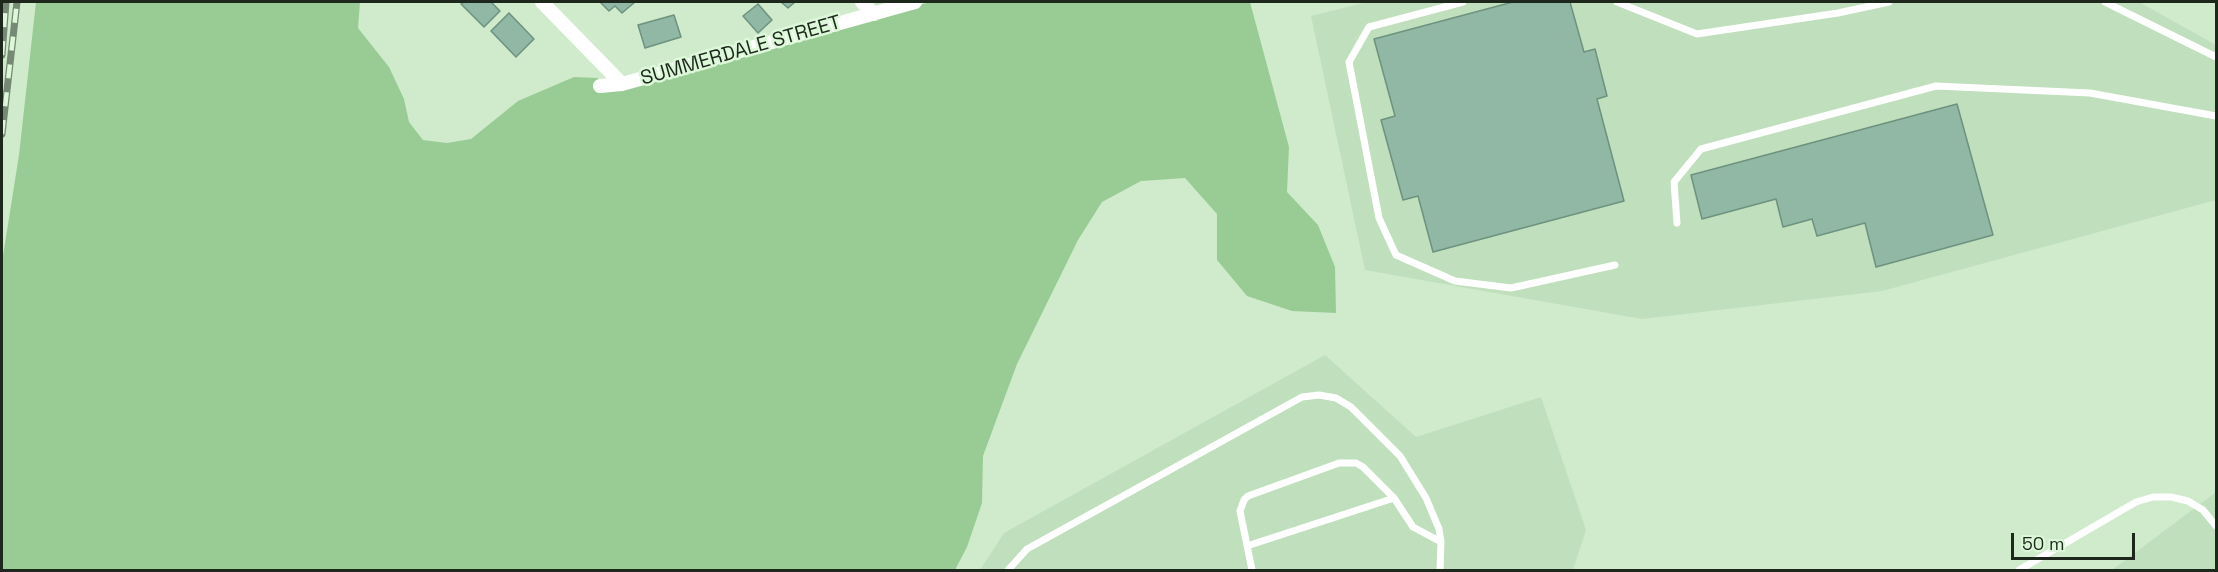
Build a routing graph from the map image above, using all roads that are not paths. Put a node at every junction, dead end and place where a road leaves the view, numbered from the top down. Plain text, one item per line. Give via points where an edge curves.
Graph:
1 (542, 2) edge
2 (862, 2) edge
3 (915, 2) edge
4 (1463, 2) edge
5 (1617, 2) edge
6 (1889, 2) edge
7 (2105, 2) edge
8 (874, 14) junction
9 (2217, 57) edge
10 (622, 84) junction
11 (600, 86) dead end
12 (2217, 116) edge
13 (1677, 223) dead end
14 (1615, 265) dead end
15 (1394, 498) junction
16 (2217, 526) edge
17 (1441, 542) junction
18 (1247, 546) junction
19 (1008, 570) edge
20 (1252, 570) edge
21 (1440, 570) edge
22 (2019, 570) edge

1 - 10 street
2 - 8 street
3 - 8 street, SUMMERDALE STREET
4 - 14 lane via 1370,27 1349,62 1379,218 1396,255 1455,281 1511,288
5 - 6 lane via 1697,34
7 - 9 lane
8 - 10 street, SUMMERDALE STREET
10 - 11 street, SUMMERDALE STREET
12 - 13 lane via 2090,93 1936,86 1701,148 1674,182
15 - 17 lane via 1413,527
15 - 18 lane
15 - 18 lane via 1364,467 1339,463 1248,496 1240,511
16 - 22 lane via 2188,501 2153,497 2136,502
17 - 19 lane via 1426,498 1400,456 1351,407 1336,398 1302,396 1027,549
17 - 21 lane
18 - 20 lane

